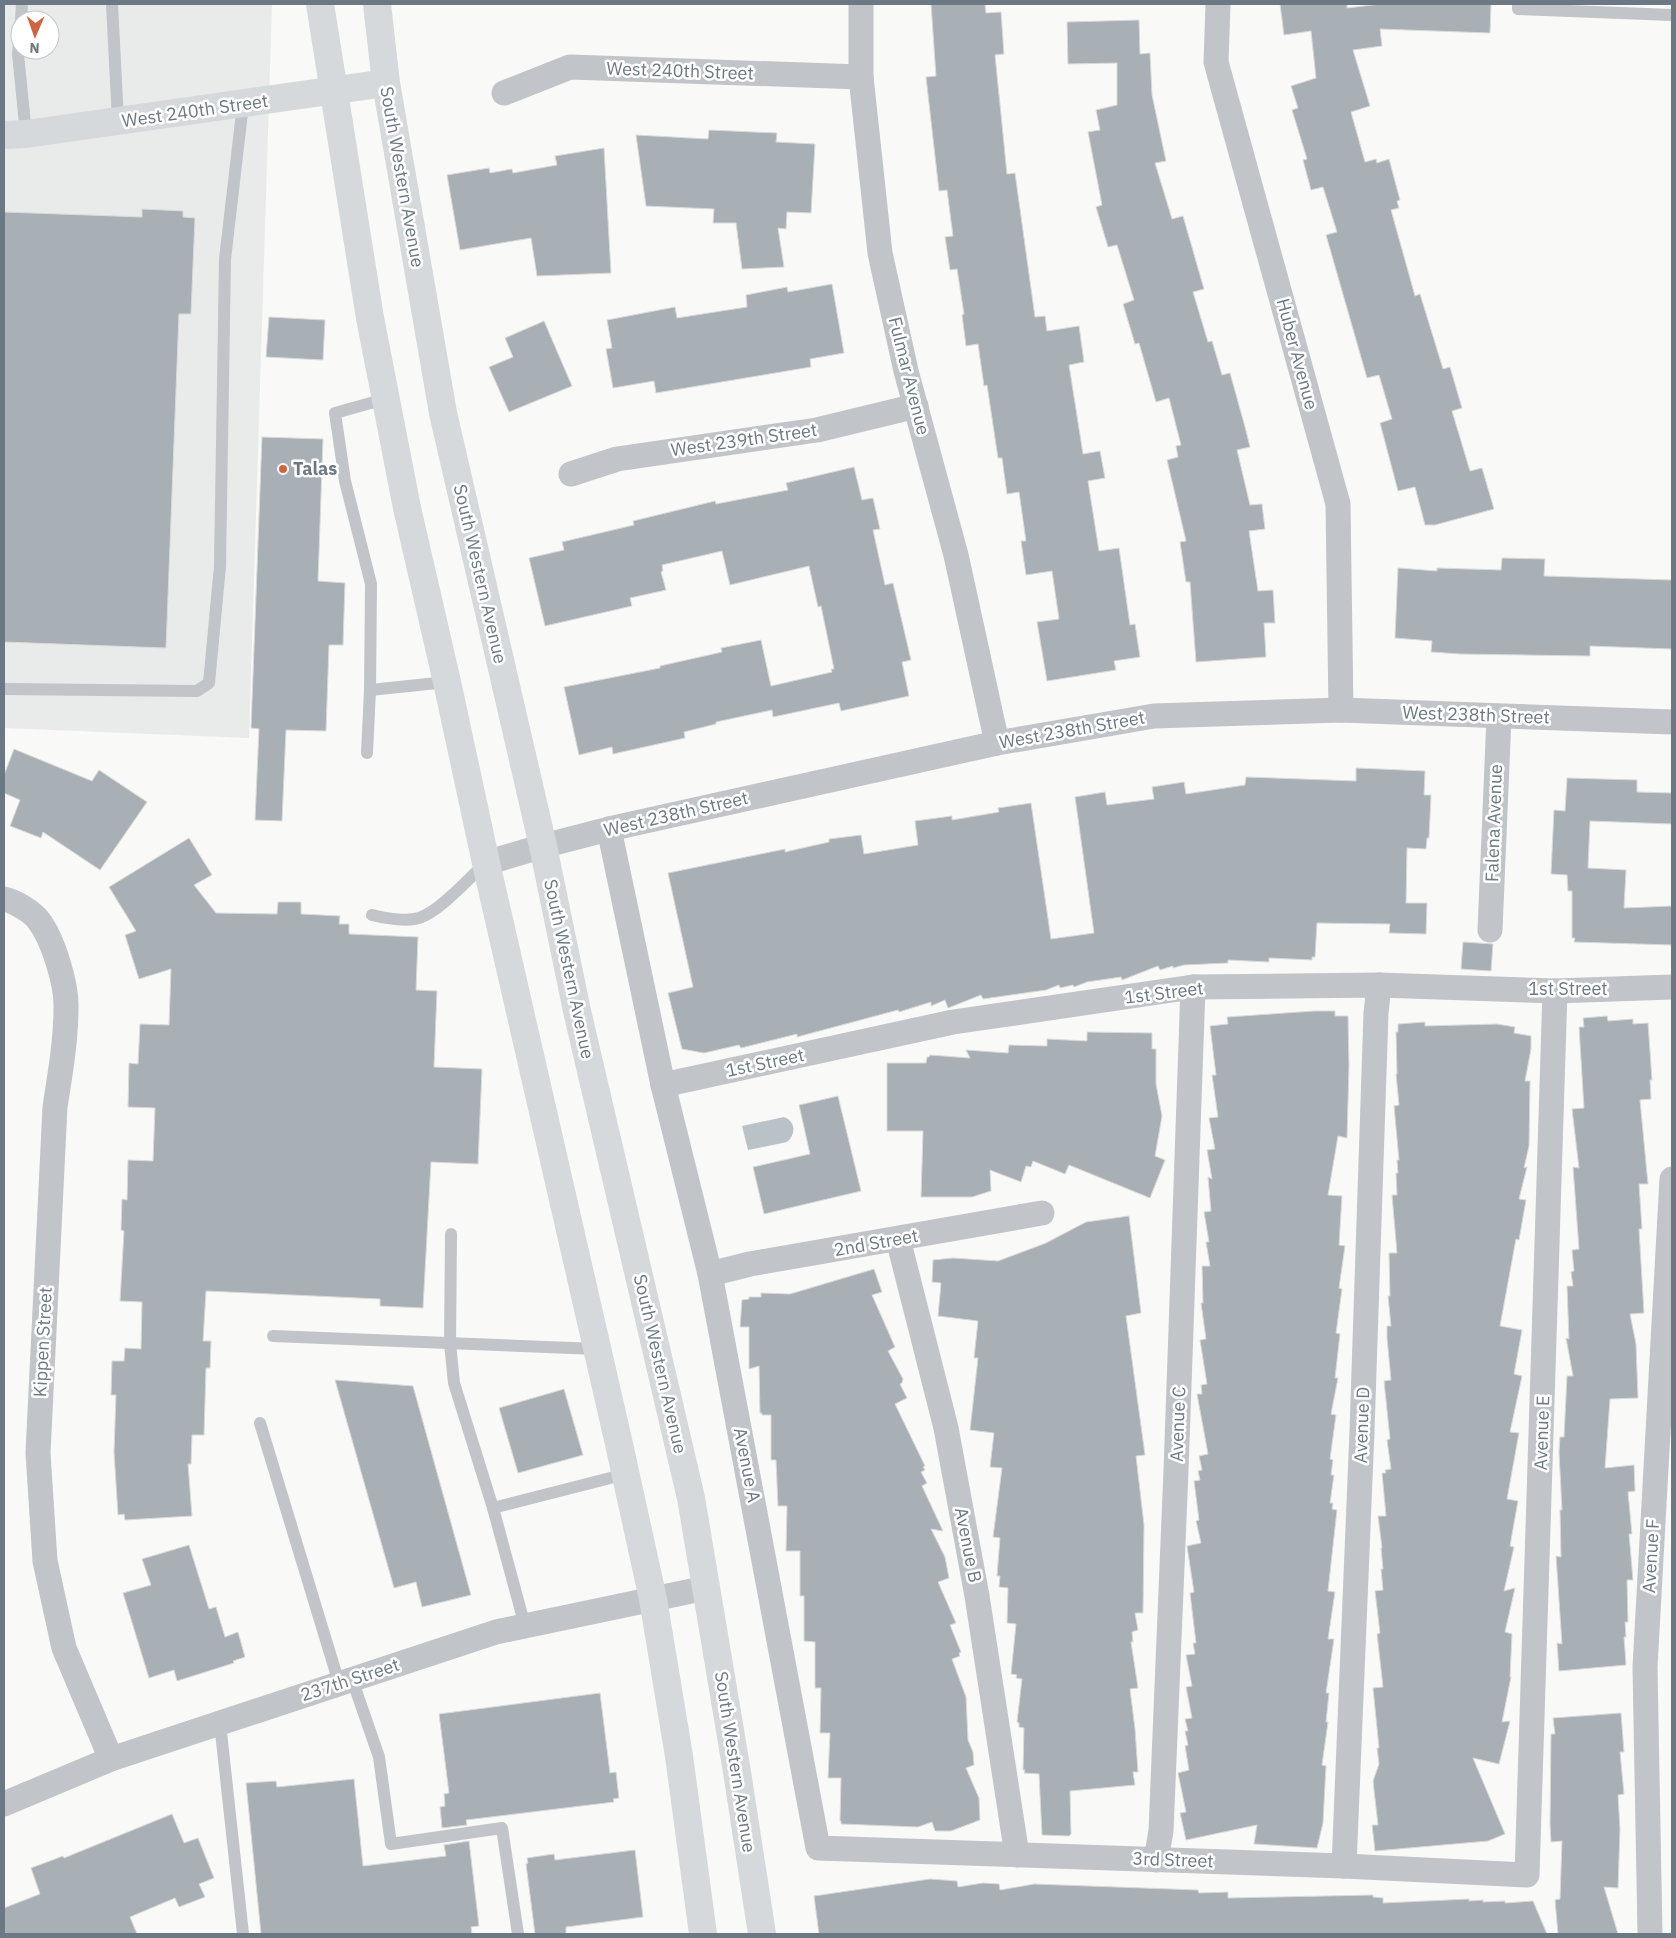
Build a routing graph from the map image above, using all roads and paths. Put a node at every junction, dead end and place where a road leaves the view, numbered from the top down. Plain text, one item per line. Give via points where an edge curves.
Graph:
1 (112, 4) edge
2 (320, 4) edge
3 (377, 4) edge
4 (861, 4) edge
5 (1218, 4) edge
6 (1518, 4) edge
7 (1672, 15) edge
8 (18, 60) edge
9 (862, 77) junction
10 (386, 83) junction
11 (334, 91) junction
12 (504, 93) dead end
13 (243, 104) junction
14 (118, 121) junction
15 (15, 135) edge
16 (385, 399) junction
17 (916, 406) junction
18 (571, 474) dead end
19 (447, 682) junction
20 (4, 689) edge
21 (370, 690) junction
22 (1341, 710) junction
23 (1499, 717) junction
24 (1672, 722) edge
25 (997, 743) junction
26 (367, 753) dead end
27 (608, 829) junction
28 (543, 846) junction
29 (486, 864) junction
30 (4, 899) edge
31 (372, 915) dead end
32 (1490, 930) dead end
33 (1379, 984) junction
34 (1193, 987) junction
35 (1672, 987) edge
36 (1556, 991) junction
37 (664, 1085) junction
38 (1672, 1179) edge
39 (1042, 1213) dead end
40 (451, 1234) dead end
41 (898, 1239) junction
42 (710, 1274) junction
43 (273, 1336) dead end
44 (450, 1343) junction
45 (597, 1349) junction
46 (260, 1423) dead end
47 (626, 1474) junction
48 (493, 1508) junction
49 (706, 1588) junction
50 (652, 1599) junction
51 (525, 1626) junction
52 (346, 1681) junction
53 (220, 1723) junction
54 (111, 1759) junction
55 (4, 1804) edge
56 (818, 1848) joint
57 (1017, 1855) junction
58 (1156, 1860) junction
59 (1344, 1866) junction
60 (1527, 1874) joint
61 (243, 1934) edge
62 (518, 1934) edge
63 (703, 1934) edge
64 (762, 1934) edge
65 (1650, 1934) edge

1 - 14 lane
2 - 11 main road
3 - 10 main road, South Western Avenue
4 - 9 street, Fulmar Avenue
5 - 22 street, Huber Avenue via 1216,62 1338,504
6 - 7 lane via 1518,9
8 - 15 lane
9 - 12 street, West 240th Street via 570,67
9 - 17 street, Fulmar Avenue via 880,253
10 - 11 main road, West 240th Street
10 - 28 main road, South Western Avenue via 442,413
11 - 13 main road, West 240th Street
11 - 16 main road
13 - 14 main road, West 240th Street
13 - 20 lane via 225,259 220,566 209,684 197,691
14 - 15 main road, West 240th Street
16 - 19 main road
16 - 21 lane via 334,413 345,481 371,584
17 - 18 street, West 239th Street via 817,430 617,459
17 - 25 street, Fulmar Avenue via 956,555
19 - 21 lane
19 - 29 main road
21 - 26 lane
22 - 23 street, West 238th Street
22 - 25 street, West 238th Street via 1154,716
23 - 24 street, West 238th Street
23 - 32 street, Falena Avenue
25 - 27 street, West 238th Street
27 - 28 street, West 238th Street
27 - 37 street, Avenue A
28 - 29 street, West 238th Street
28 - 49 main road, South Western Avenue via 691,1498
29 - 31 lane via 438,907 418,918
29 - 45 main road
30 - 54 street, Kippen Street via 13,901 39,919 57,956 66,1006 55,1107 38,1453 45,1561 64,1648
33 - 34 street, 1st Street
33 - 36 street, 1st Street
33 - 59 street, Avenue D
34 - 37 street, 1st Street via 953,1022
34 - 58 street, Avenue C via 1161,1831
35 - 36 street, 1st Street
36 - 60 street, Avenue E
37 - 42 street, Avenue A
38 - 65 street, Avenue F via 1645,1667
39 - 41 street, 2nd Street
40 - 44 lane
41 - 42 street, 2nd Street via 750,1264
41 - 57 street, Avenue B via 946,1428 977,1596
42 - 56 street, Avenue A
43 - 44 lane
44 - 45 lane
44 - 48 lane via 454,1383
45 - 47 main road
46 - 52 lane
47 - 48 lane
47 - 50 main road
48 - 51 lane
49 - 50 street, 237th Street
49 - 64 main road, South Western Avenue
50 - 51 street, 237th Street
50 - 63 main road via 679,1756
51 - 52 street, 237th Street via 496,1632
52 - 53 street, 237th Street
52 - 62 lane via 379,1757 391,1844 502,1828
53 - 54 street, 237th Street
53 - 61 lane
54 - 55 street, 237th Street
56 - 57 street, 3rd Street
57 - 58 street, 3rd Street
58 - 59 street, 3rd Street
59 - 60 street, 3rd Street

